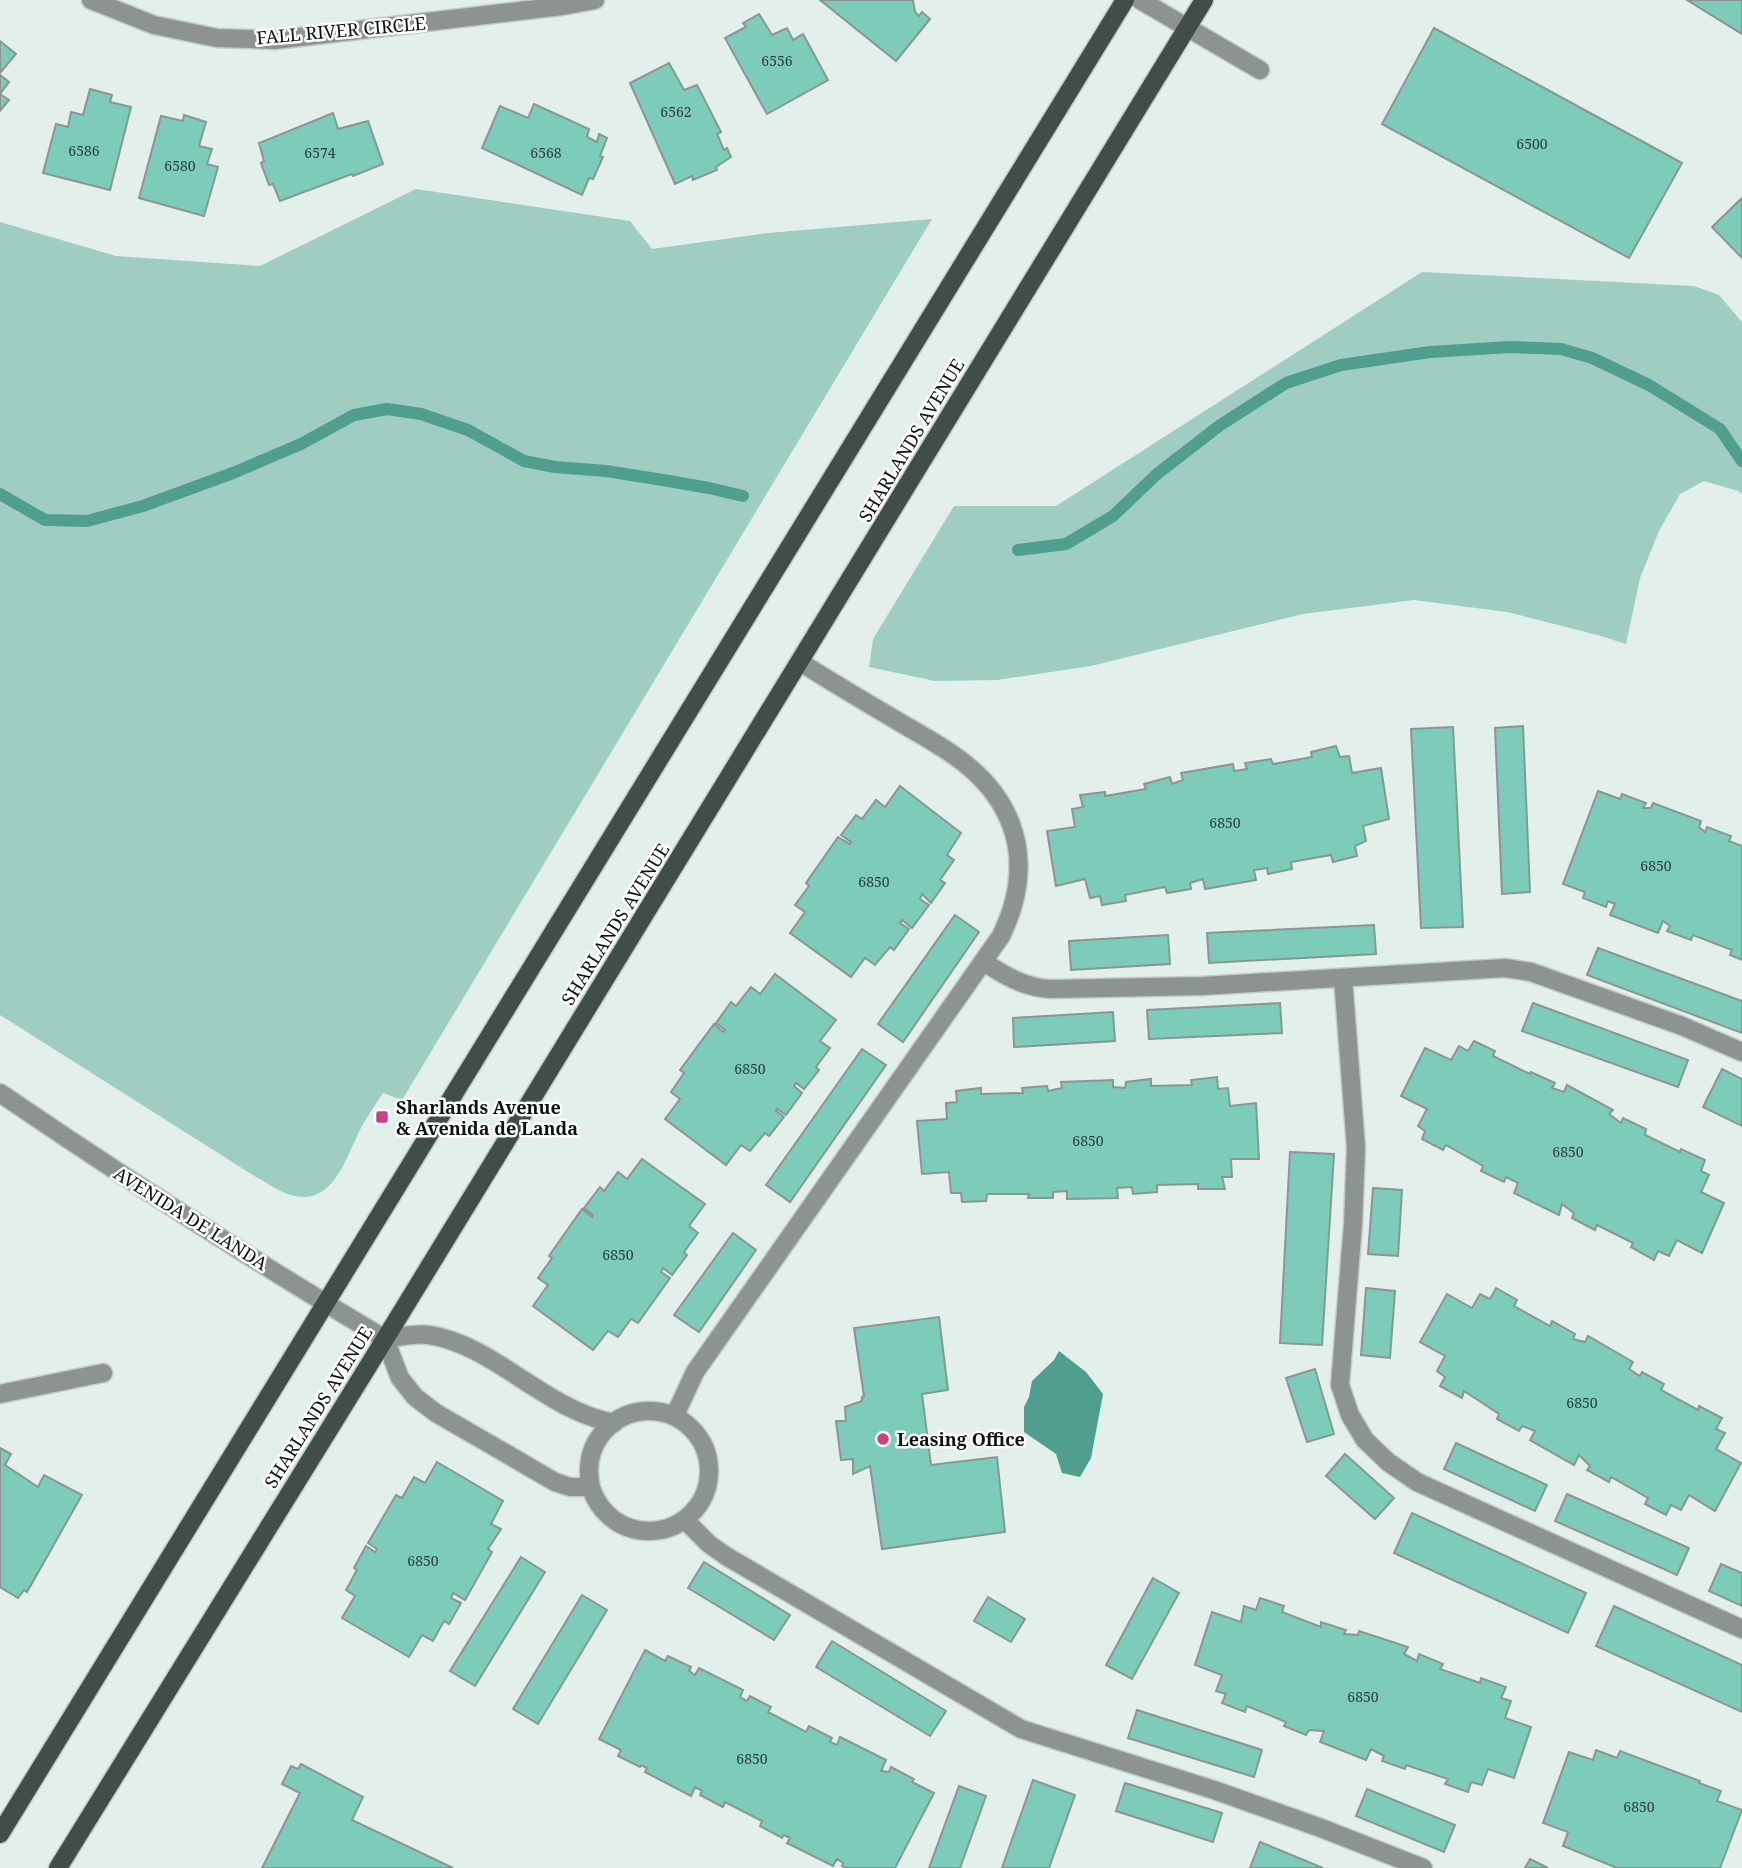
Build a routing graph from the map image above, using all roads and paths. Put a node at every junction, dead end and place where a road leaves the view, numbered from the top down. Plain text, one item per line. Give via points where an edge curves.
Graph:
1 (91, 0) edge
2 (595, 0) edge
3 (1125, 0) edge
4 (1140, 0) edge
5 (1204, 0) edge
6 (1187, 29) junction
7 (1260, 70) dead end
8 (800, 662) junction
9 (984, 962) junction
10 (1343, 978) junction
11 (1742, 1052) edge
12 (0, 1093) edge
13 (325, 1303) junction
14 (385, 1339) junction
15 (103, 1373) dead end
16 (0, 1394) edge
17 (675, 1415) junction
18 (614, 1423) junction
19 (590, 1487) junction
20 (685, 1520) junction
21 (1742, 1629) edge
22 (0, 1834) edge
23 (58, 1868) edge
24 (1423, 1868) edge

1 - 2 street, FALL RIVER CIRCLE via 154,25 217,38 275,40
3 - 13 main road
4 - 6 street
5 - 6 main road, SHARLANDS AVENUE
6 - 7 street
6 - 8 main road, SHARLANDS AVENUE
8 - 9 street via 953,754 999,799 1012,822 1020,882 1012,913
8 - 14 main road, SHARLANDS AVENUE
9 - 10 street via 1019,982 1051,989
9 - 17 street via 695,1372
10 - 11 street via 1505,968 1531,972
10 - 21 street via 1356,1148 1340,1385 1365,1440 1417,1482
12 - 13 street, AVENIDA DE LANDA
13 - 14 street, AVENIDA DE LANDA
13 - 22 main road
14 - 18 street via 425,1335 451,1340 569,1409
14 - 19 street via 400,1378 425,1405 555,1482
14 - 23 main road, SHARLANDS AVENUE
15 - 16 street
17 - 18 street via 648,1409
17 - 20 street via 697,1432 709,1456 710,1483 699,1508
18 - 19 street via 600,1434 589,1460
19 - 20 street via 602,1511 624,1527 651,1533
20 - 24 street via 726,1556 1021,1729 1214,1790

